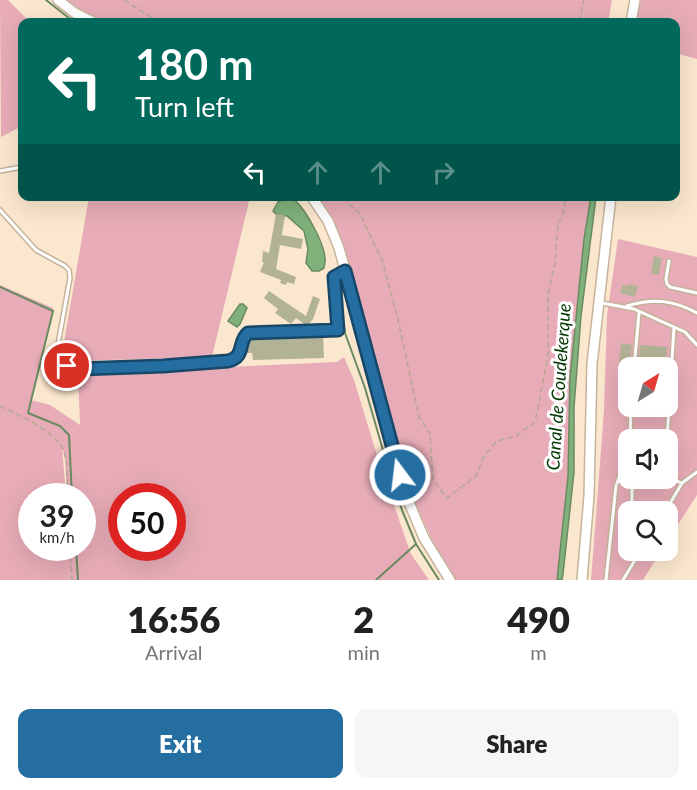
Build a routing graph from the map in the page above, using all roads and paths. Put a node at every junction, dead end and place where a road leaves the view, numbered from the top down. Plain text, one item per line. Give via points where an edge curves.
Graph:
1 (58, 0) edge
2 (124, 0) edge
3 (584, 0) edge
4 (635, 0) edge
5 (85, 18) edge
6 (152, 18) edge
7 (580, 18) edge
8 (632, 18) edge
9 (18, 168) edge
10 (0, 171) edge
11 (313, 201) edge
12 (347, 201) edge
13 (565, 201) edge
14 (609, 201) edge
15 (0, 210) edge
16 (669, 261) dead end
17 (345, 271) junction
18 (697, 293) edge
19 (599, 302) junction
20 (625, 306) junction
21 (639, 312) junction
22 (697, 313) edge
23 (674, 327) junction
24 (338, 330) joint
25 (697, 345) edge
26 (635, 357) edge
27 (0, 406) edge
28 (668, 429) edge
29 (697, 472) edge
30 (618, 480) edge
31 (678, 482) edge
32 (67, 483) edge
33 (682, 483) junction
34 (671, 501) edge
35 (71, 561) edge
36 (635, 561) edge
37 (72, 580) edge
38 (450, 580) edge
39 (582, 580) edge
40 (606, 580) edge
41 (623, 580) edge

1 - 5 main road
2 - 6 path
3 - 7 path
4 - 8 main road
9 - 10 lane
11 - 17 main road via 331,227
12 - 13 path via 360,214 382,260 419,417 430,434 433,480 447,498 476,476 483,458 497,441 516,436 535,422 548,356 548,294 558,224
14 - 19 main road
15 - 24 lane via 36,250 69,270 57,350 62,362 71,368 228,361 240,354 243,337 248,333
16 - 18 lane via 667,284
17 - 24 street via 334,277
17 - 38 main road via 408,500 428,545
19 - 20 lane
19 - 39 main road
20 - 21 lane
20 - 22 lane via 657,300
21 - 23 lane
21 - 26 lane
23 - 25 lane
23 - 28 lane
27 - 32 path via 34,424 60,445
29 - 33 lane
30 - 40 lane
31 - 33 lane
33 - 34 lane
35 - 37 path
36 - 41 lane

